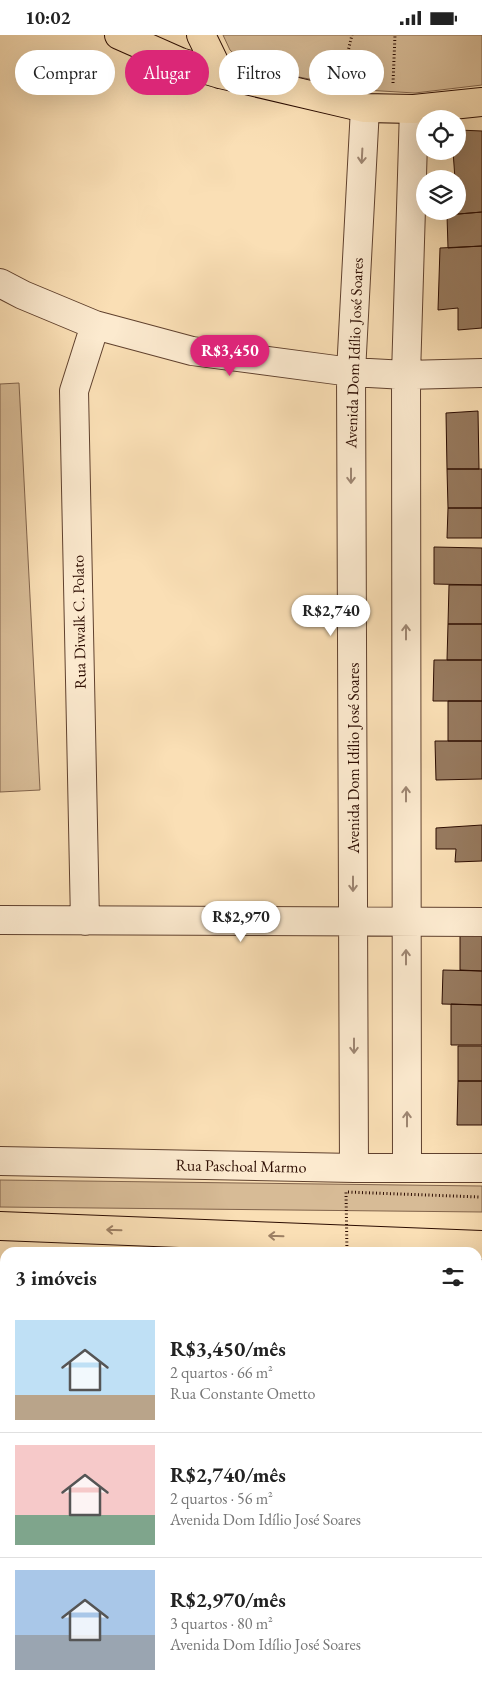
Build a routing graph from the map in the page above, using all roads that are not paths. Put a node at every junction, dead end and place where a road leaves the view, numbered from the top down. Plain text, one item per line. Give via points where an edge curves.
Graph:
1 (119, 35) edge
2 (202, 35) edge
3 (219, 73) edge
4 (219, 75) edge
5 (299, 93) edge
6 (482, 102) edge
7 (364, 108) junction
8 (402, 109) junction
9 (0, 283) edge
10 (95, 325) junction
11 (351, 372) junction
12 (482, 373) edge
13 (406, 375) junction
14 (0, 920) edge
15 (85, 921) junction
16 (354, 922) junction
17 (406, 922) junction
18 (482, 922) edge
19 (0, 1161) edge
20 (354, 1168) junction
21 (407, 1168) junction
22 (482, 1168) edge
23 (0, 1226) edge
24 (482, 1245) edge

1 - 4 main road via 180,62
2 - 3 main road
5 - 7 main road
6 - 8 main road
7 - 8 main road
7 -> 11 street, Avenida Dom Idílio José Soares
8 - 13 street
9 - 10 street
10 - 11 street via 192,351
10 - 15 street, Rua Diwalk C. Polato via 74,391
11 - 13 street
11 -> 16 street, Avenida Dom Idílio José Soares
12 - 13 street
17 -> 13 street
14 - 15 street
15 - 16 street
16 - 17 street
16 -> 20 street, Avenida Dom Idílio José Soares
17 - 18 street
21 -> 17 street
19 - 20 street, Rua Paschoal Marmo
20 - 21 street, Rua Paschoal Marmo
21 - 22 street, Rua Paschoal Marmo
24 -> 23 main road

